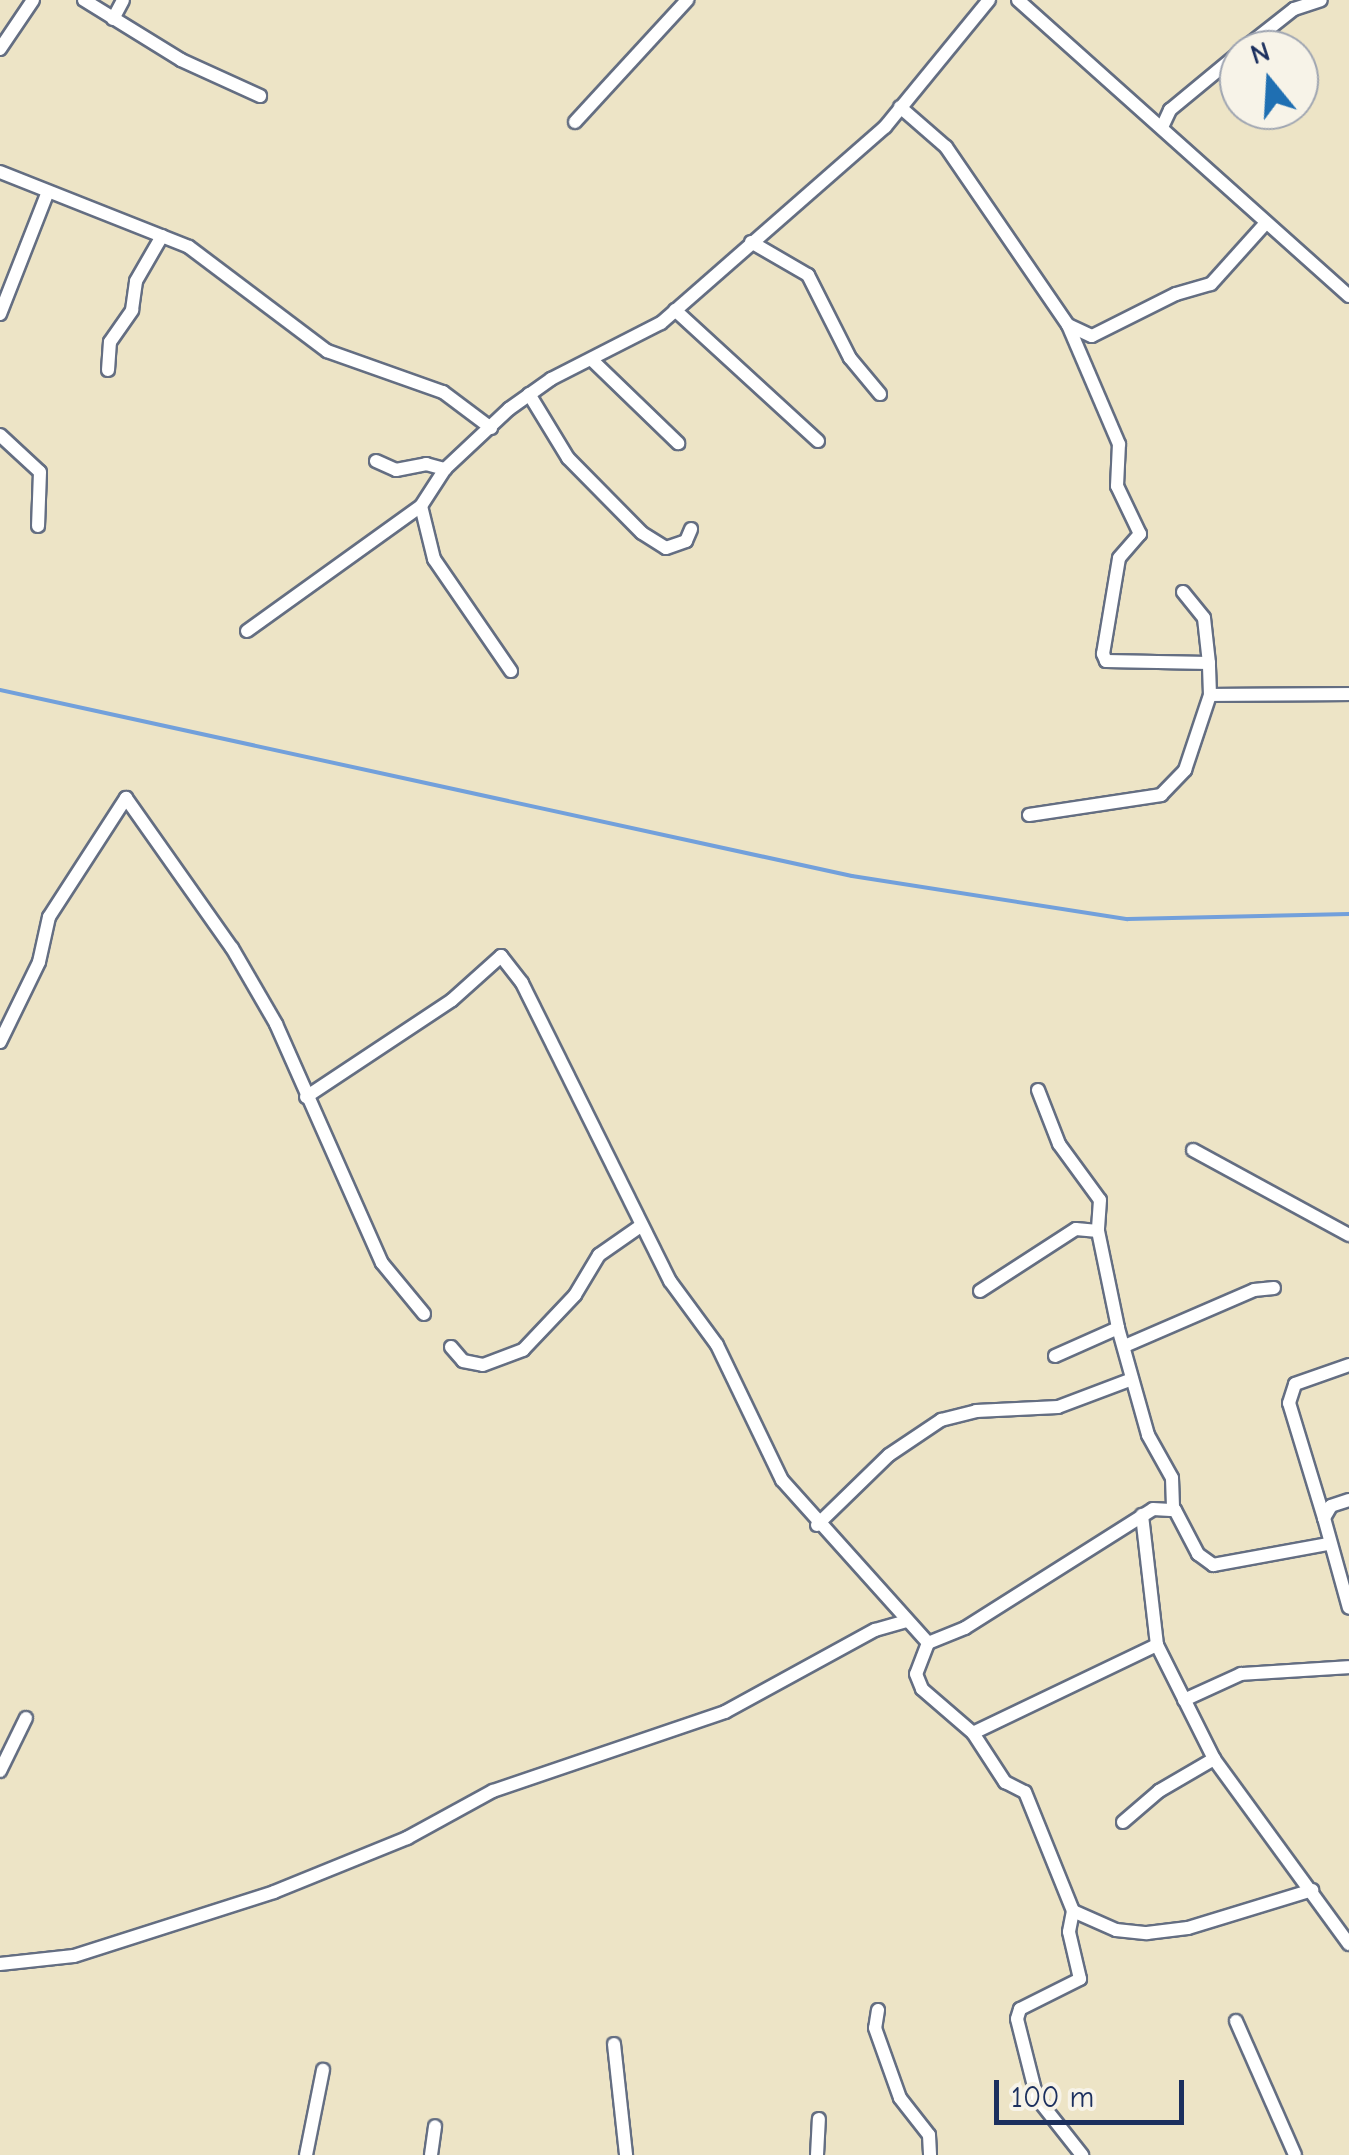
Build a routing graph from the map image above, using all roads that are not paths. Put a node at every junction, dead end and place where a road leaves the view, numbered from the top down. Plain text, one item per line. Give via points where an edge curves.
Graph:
1 (34, 0) edge
2 (84, 0) edge
3 (124, 0) edge
4 (687, 0) edge
5 (989, 0) edge
6 (1018, 0) edge
7 (1321, 0) edge
8 (113, 19) junction
9 (1267, 30) edge
10 (0, 49) edge
11 (1219, 69) edge
12 (260, 96) dead end
13 (900, 107) junction
14 (576, 122) dead end
15 (1163, 125) junction
16 (0, 172) edge
17 (48, 194) junction
18 (1266, 223) junction
19 (162, 236) junction
20 (750, 242) junction
21 (2, 288) edge
22 (1349, 296) edge
23 (675, 310) junction
24 (0, 314) edge
25 (1068, 325) junction
26 (592, 360) junction
27 (108, 370) dead end
28 (529, 394) junction
29 (880, 394) dead end
30 (491, 428) junction
31 (0, 435) edge
32 (818, 441) dead end
33 (678, 443) dead end
34 (376, 462) dead end
35 (445, 468) junction
36 (421, 506) junction
37 (38, 526) dead end
38 (691, 529) dead end
39 (1183, 592) dead end
40 (247, 631) dead end
41 (1209, 662) junction
42 (511, 671) dead end
43 (1349, 694) edge
44 (1210, 696) junction
45 (1029, 814) dead end
46 (0, 1042) edge
47 (1038, 1090) dead end
48 (306, 1096) junction
49 (1194, 1150) dead end
50 (642, 1225) junction
51 (1098, 1231) junction
52 (1349, 1234) edge
53 (1274, 1288) dead end
54 (980, 1291) dead end
55 (424, 1314) dead end
56 (1118, 1328) junction
57 (1127, 1346) junction
58 (451, 1347) dead end
59 (1054, 1356) dead end
60 (1349, 1365) edge
61 (1132, 1379) junction
62 (1349, 1500) edge
63 (1172, 1509) junction
64 (1142, 1516) junction
65 (1324, 1518) junction
66 (817, 1525) junction
67 (1327, 1544) junction
68 (1349, 1608) edge
69 (906, 1622) junction
70 (928, 1643) junction
71 (1157, 1644) junction
72 (1349, 1667) edge
73 (1184, 1700) junction
74 (26, 1718) dead end
75 (973, 1733) junction
76 (1214, 1759) junction
77 (0, 1770) edge
78 (1123, 1822) dead end
79 (1312, 1890) junction
80 (1073, 1911) junction
81 (1349, 1944) edge
82 (0, 1964) edge
83 (878, 2010) dead end
84 (1236, 2021) dead end
85 (614, 2044) dead end
86 (323, 2070) dead end
87 (819, 2118) dead end
88 (435, 2126) dead end
89 (306, 2155) edge
90 (431, 2155) edge
91 (626, 2155) edge
92 (816, 2155) edge
93 (930, 2155) edge
94 (1082, 2155) edge
95 (1295, 2155) edge

1 - 10 street
2 - 8 street
3 - 8 street
4 - 14 street
5 - 13 street
6 - 15 street
7 - 9 street via 1294,9
8 - 12 street
11 - 15 street via 1170,110
13 - 20 street
13 - 25 street via 946,147
15 - 18 street
16 - 17 street
17 - 19 street
17 - 21 street
18 - 22 street
18 - 25 street via 1232,269 1200,291 1176,294 1101,334
19 - 27 street via 136,281 132,310 110,342
19 - 30 street via 224,270 327,351 443,392
20 - 23 street
20 - 29 street via 808,275 850,358
21 - 24 street
23 - 26 street
23 - 32 street
25 - 41 street via 1119,444 1117,486 1140,534 1119,558 1103,654 1106,661
26 - 28 street
26 - 33 street
28 - 30 street
28 - 38 street via 568,458 642,533 666,548 686,540
30 - 35 street
31 - 37 street via 40,472
34 - 35 street via 396,470
35 - 36 street
36 - 40 street
36 - 42 street via 434,559
39 - 41 street via 1204,618
41 - 44 street
43 - 44 street
44 - 45 street via 1185,770 1160,795
46 - 48 street via 39,962 50,917 126,798 232,948 276,1024
47 - 51 street via 1059,1144 1100,1200
48 - 50 street via 452,1000 501,956 522,983
48 - 55 street via 382,1264
49 - 52 street
50 - 58 street via 607,1247 523,1350 483,1365 462,1360
50 - 66 street via 670,1282 717,1345 782,1480
51 - 54 street via 1076,1229
51 - 56 street
53 - 57 street via 1254,1290
56 - 57 street
56 - 59 street
57 - 61 street
60 - 65 street via 1296,1384 1289,1403
61 - 63 street via 1148,1435 1172,1478
61 - 66 street via 1058,1407 976,1411 941,1420 889,1455
62 - 65 street via 1331,1506
63 - 64 street
63 - 67 street via 1198,1554 1213,1565
64 - 70 street via 964,1628
64 - 71 street
65 - 67 street
66 - 69 street
67 - 68 street
69 - 70 street
69 - 82 street via 875,1630 725,1712 492,1791 407,1838 274,1892 74,1956
70 - 75 street via 916,1674 922,1689
71 - 73 street
71 - 75 street
72 - 73 street via 1241,1674
73 - 76 street
74 - 77 street
75 - 80 street via 1005,1782 1025,1792 1036,1809
76 - 78 street
76 - 79 street
79 - 80 street via 1188,1928 1147,1933 1104,1926
79 - 81 street
80 - 94 street via 1069,1932 1080,1980 1020,2010 1018,2018 1038,2098
83 - 93 street via 875,2028 900,2098 929,2135
84 - 95 street
85 - 91 street
86 - 89 street
87 - 92 street
88 - 90 street

